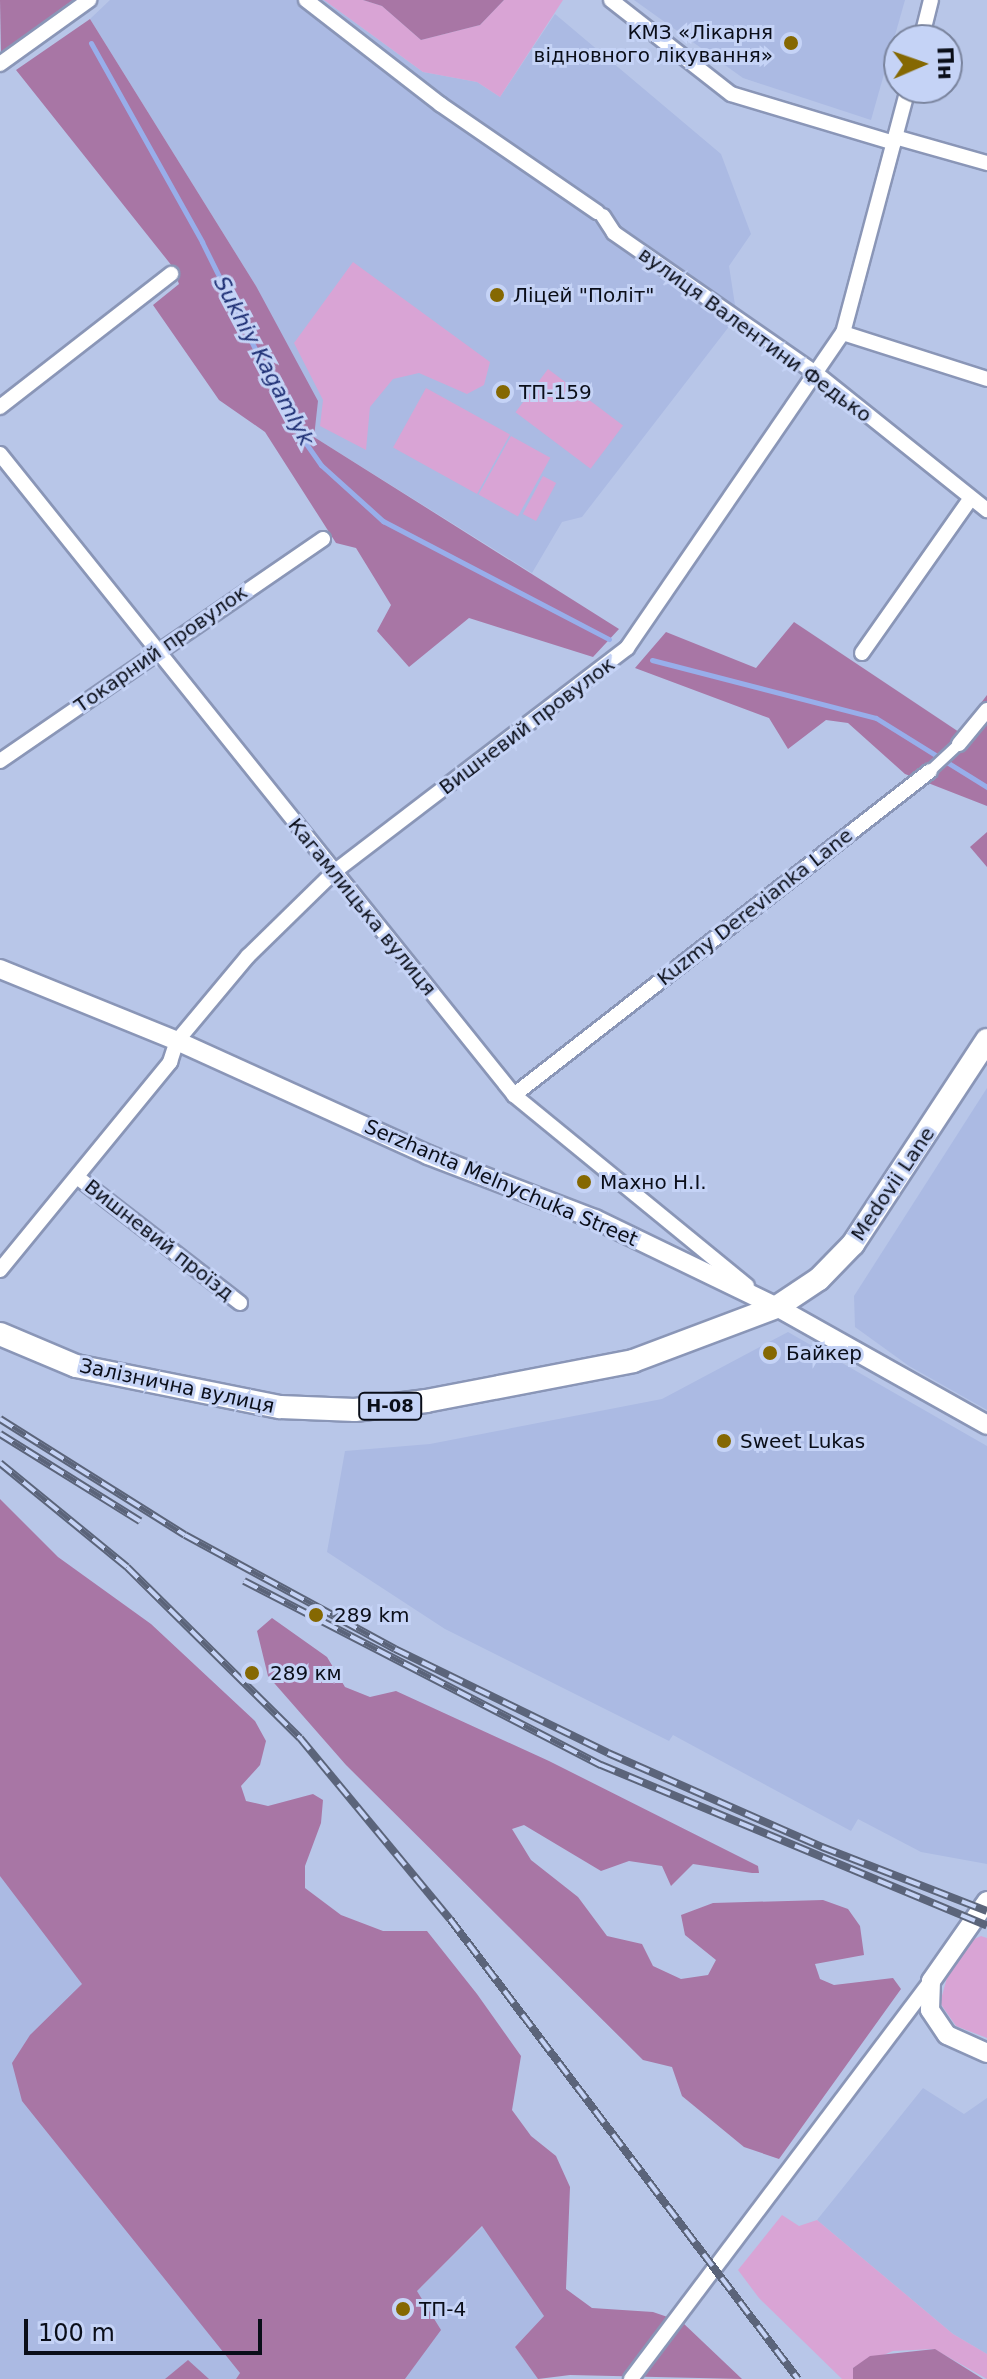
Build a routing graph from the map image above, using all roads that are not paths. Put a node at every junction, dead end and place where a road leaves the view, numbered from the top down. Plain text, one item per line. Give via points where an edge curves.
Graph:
1 (89, 0) edge
2 (306, 0) edge
3 (611, 0) edge
4 (931, 0) edge
5 (925, 24) edge
6 (0, 64) edge
7 (904, 104) edge
8 (894, 140) junction
9 (987, 163) edge
10 (171, 274) dead end
11 (843, 333) junction
12 (817, 374) junction
13 (987, 379) edge
14 (0, 407) edge
15 (0, 454) edge
16 (971, 498) junction
17 (987, 510) edge
18 (323, 539) dead end
19 (159, 652) junction
20 (862, 653) dead end
21 (987, 710) edge
22 (959, 744) joint
23 (0, 761) edge
24 (930, 771) joint
25 (334, 872) junction
26 (0, 969) edge
27 (987, 1040) edge
28 (177, 1041) junction
29 (514, 1095) junction
30 (77, 1177) junction
31 (0, 1270) edge
32 (240, 1303) dead end
33 (777, 1307) junction
34 (0, 1334) edge
35 (987, 1425) edge
36 (987, 1901) edge
37 (931, 1981) junction
38 (987, 2053) edge
39 (631, 2379) edge

1 - 6 street
2 - 12 street, вулиця Валентини Федько via 440,104 600,214 614,233 653,263
3 - 8 street via 731,94
4 - 5 street
7 - 8 street, Вишневий провулок
8 - 9 street
8 - 11 street, Вишневий провулок
10 - 14 street
11 - 12 street, Вишневий провулок
11 - 13 street
12 - 16 street, вулиця Валентини Федько
12 - 25 street, Вишневий провулок via 622,655
15 - 19 street, Кагамлицька вулиця
16 - 17 street, вулиця Валентини Федько
16 - 20 street
18 - 19 street, Токарний провулок
19 - 23 street, Токарний провулок
19 - 25 street, Кагамлицька вулиця
21 - 22 street, Kuzmy Derevianka Lane
22 - 24 street, Kuzmy Derevianka Lane
24 - 29 street, Kuzmy Derevianka Lane
25 - 28 street, Вишневий провулок via 248,956
25 - 29 street, Кагамлицька вулиця
26 - 28 street, Serzhanta Melnychuka Street
27 - 33 main road, Medovii Lane / Н-08 via 853,1244 819,1279
28 - 30 street, Вишневий провулок via 170,1062
28 - 33 street, Serzhanta Melnychuka Street via 428,1155 595,1219
29 - 33 street, Кагамлицька вулиця via 711,1260
30 - 31 street, Вишневий провулок
30 - 32 street, Вишневий проїзд
33 - 34 main road, Залізнична вулиця / Н-08 via 633,1361 565,1378 355,1410 280,1407 177,1389 76,1366
33 - 35 street, Serzhanta Melnychuka Street
36 - 37 street
37 - 38 street via 930,2010 947,2035
37 - 39 street

